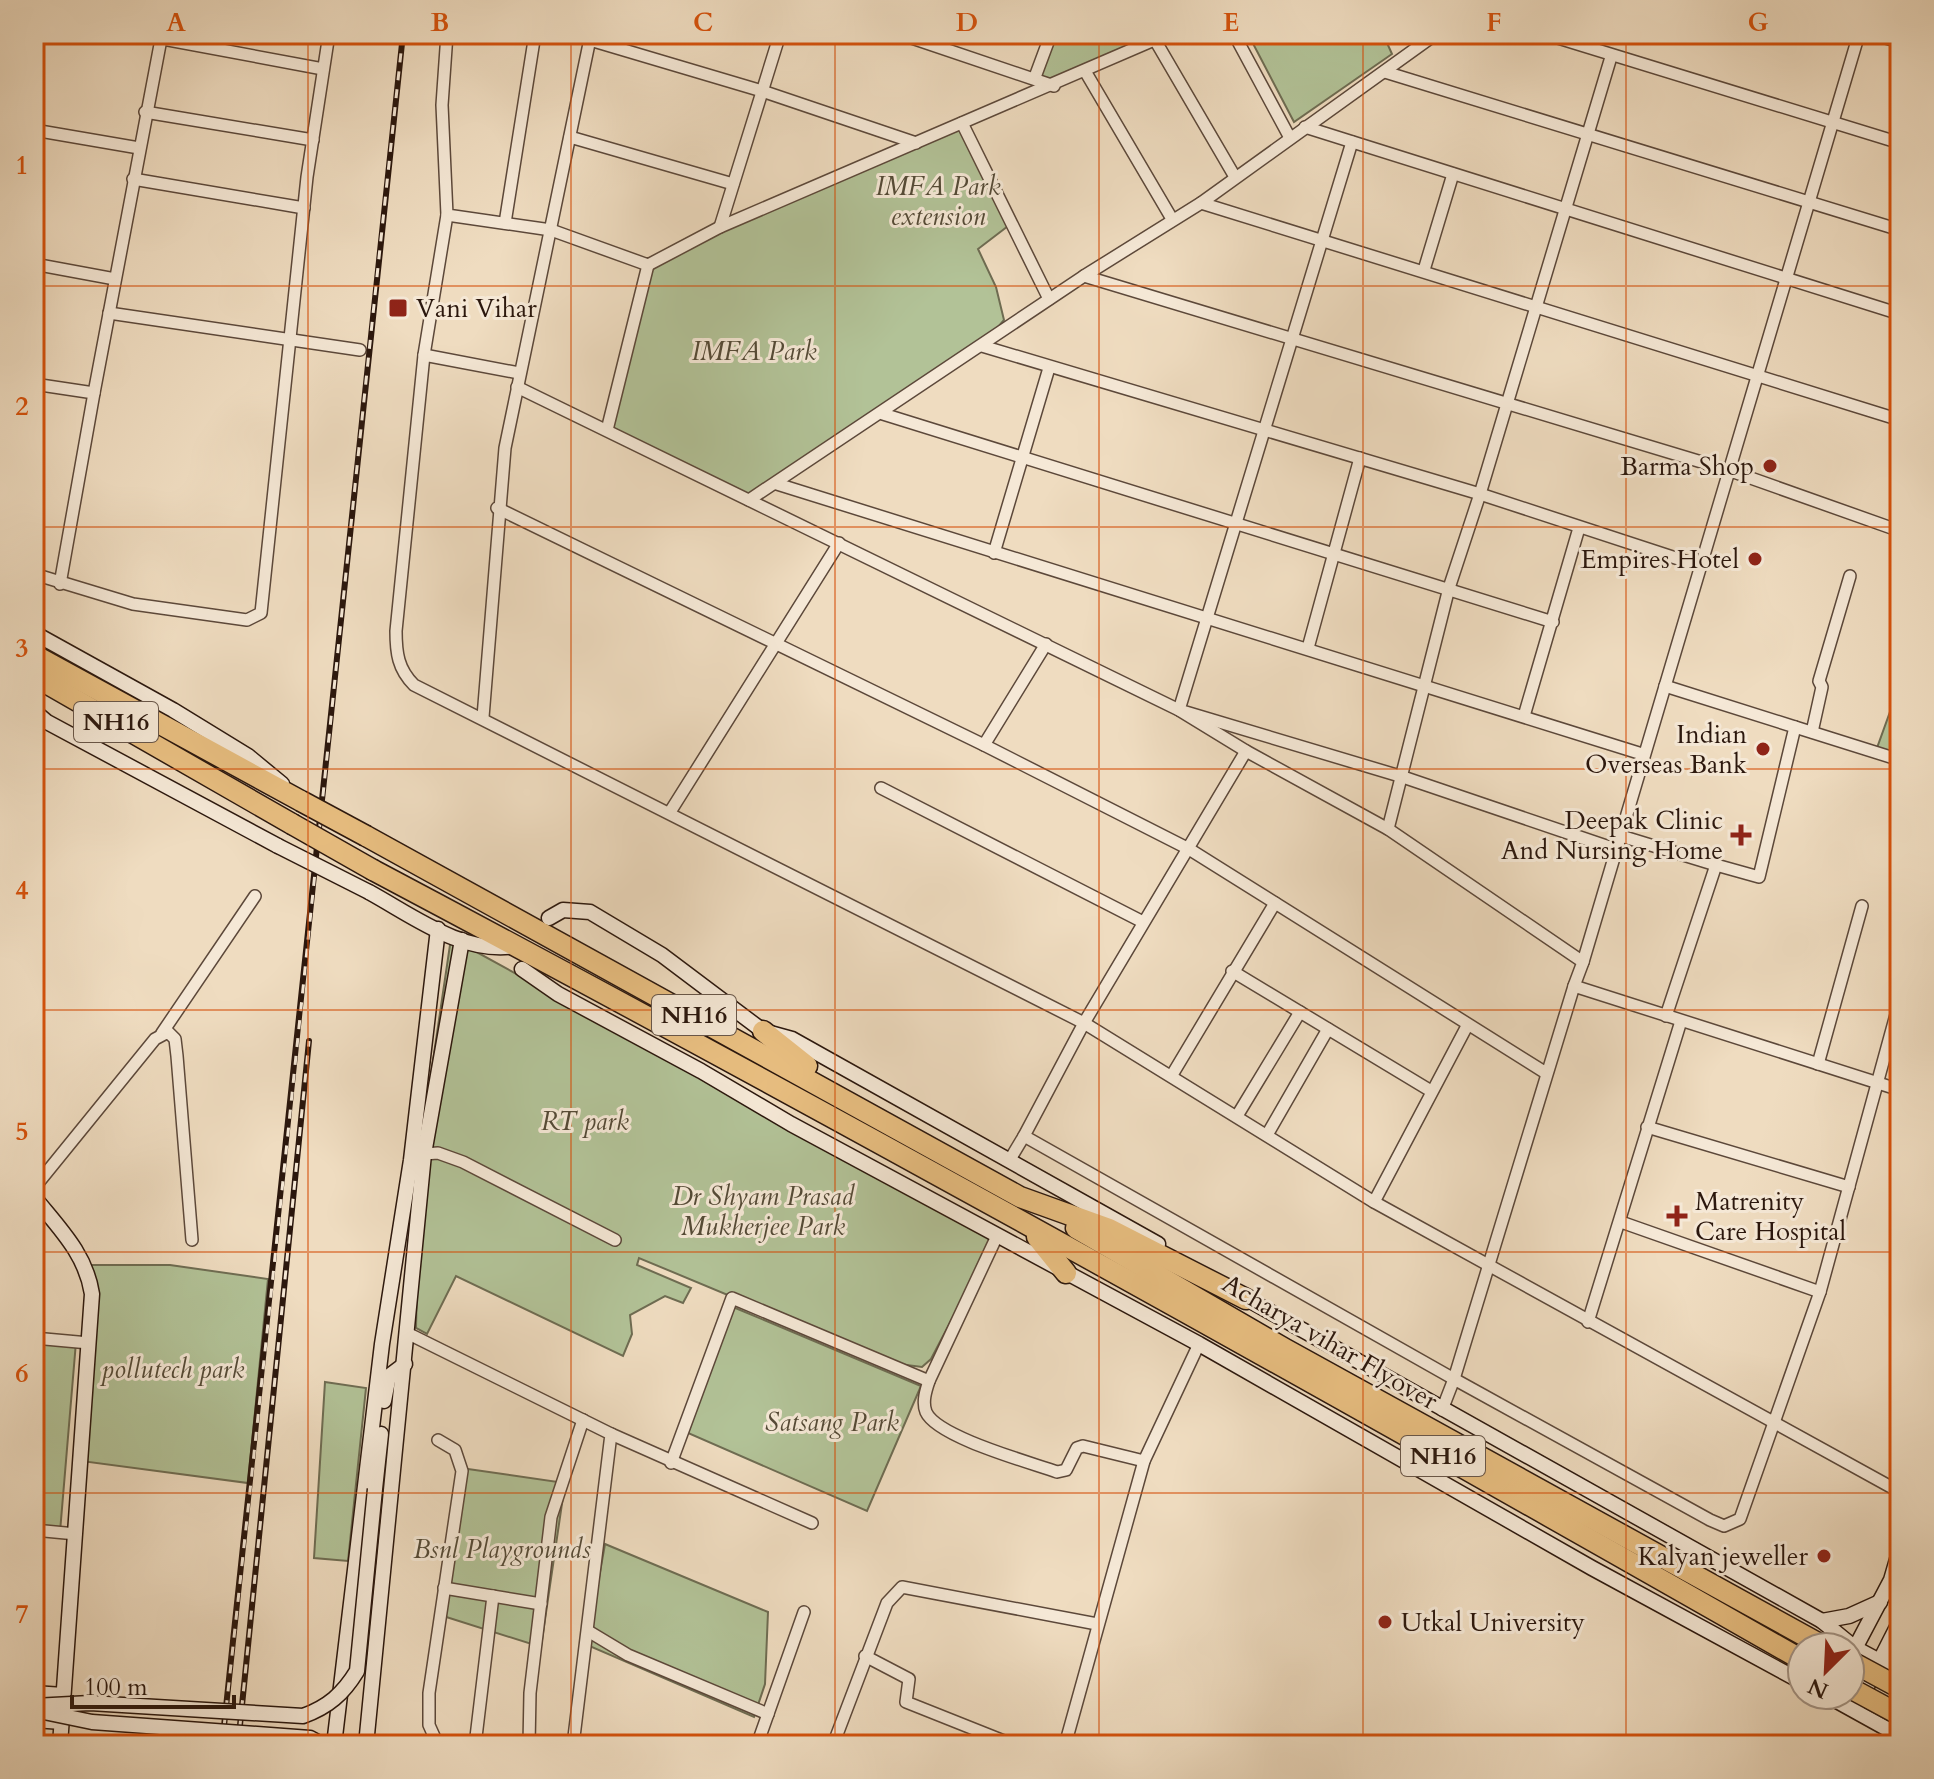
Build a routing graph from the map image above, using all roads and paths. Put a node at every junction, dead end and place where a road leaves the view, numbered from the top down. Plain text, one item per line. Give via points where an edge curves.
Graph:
1 (136, 34) edge
2 (329, 34) edge
3 (447, 34) edge
4 (535, 34) edge
5 (780, 34) edge
6 (900, 34) edge
7 (1051, 34) edge
8 (1168, 34) edge
9 (1234, 34) edge
10 (1436, 34) edge
11 (1545, 34) edge
12 (1859, 34) edge
13 (1871, 34) edge
14 (162, 36) edge
15 (590, 37) edge
16 (1155, 40) junction
17 (1900, 42) edge
18 (1611, 57) junction
19 (323, 69) junction
20 (1085, 71) junction
21 (1385, 72) junction
22 (1035, 77) junction
23 (1054, 86) junction
24 (762, 91) junction
25 (145, 112) junction
26 (962, 123) junction
27 (1832, 124) junction
28 (1305, 127) junction
29 (34, 130) edge
30 (1590, 135) junction
31 (570, 137) junction
32 (1290, 138) junction
33 (313, 140) junction
34 (1352, 142) junction
35 (916, 143) junction
36 (1900, 143) edge
37 (139, 148) junction
38 (1453, 174) junction
39 (1235, 177) junction
40 (133, 179) junction
41 (733, 184) junction
42 (1809, 202) junction
43 (1201, 203) junction
44 (304, 208) junction
45 (1566, 210) junction
46 (447, 215) junction
47 (1172, 219) junction
48 (505, 223) junction
49 (720, 227) junction
50 (551, 230) junction
51 (1900, 230) edge
52 (1321, 241) junction
53 (34, 264) edge
54 (648, 265) junction
55 (1424, 270) junction
56 (1084, 276) junction
57 (115, 279) junction
58 (1786, 279) junction
59 (1049, 299) junction
60 (1537, 309) junction
61 (109, 313) junction
62 (1900, 314) edge
63 (1292, 337) junction
64 (289, 341) junction
65 (982, 346) junction
66 (360, 350) dead end
67 (424, 355) junction
68 (1049, 368) junction
69 (519, 373) junction
70 (1758, 377) junction
71 (34, 384) edge
72 (517, 387) junction
73 (94, 393) junction
74 (1508, 402) junction
75 (883, 414) junction
76 (1900, 420) edge
77 (607, 430) junction
78 (1267, 430) junction
79 (1360, 458) junction
80 (1022, 459) junction
81 (1728, 470) junction
82 (777, 484) junction
83 (1480, 494) junction
84 (749, 500) junction
85 (497, 508) junction
86 (1234, 525) junction
87 (1579, 528) junction
88 (1900, 531) edge
89 (839, 543) junction
90 (994, 553) junction
91 (1335, 555) junction
92 (1700, 566) junction
93 (34, 574) edge
94 (1850, 576) dead end
95 (60, 584) junction
96 (1449, 588) junction
97 (1206, 619) junction
98 (1553, 622) junction
99 (34, 633) edge
100 (1046, 644) junction
101 (776, 645) junction
102 (1308, 648) junction
103 (34, 655) edge
104 (34, 676) edge
105 (1423, 684) junction
106 (1665, 686) junction
107 (1179, 710) junction
108 (34, 711) edge
109 (1524, 716) junction
110 (483, 717) junction
111 (1795, 727) junction
112 (1812, 732) junction
113 (984, 745) junction
114 (1246, 751) junction
115 (1642, 754) junction
116 (1900, 760) edge
117 (1403, 777) junction
118 (881, 788) dead end
119 (297, 798) junction
120 (670, 812) junction
121 (1388, 829) junction
122 (1621, 836) junction
123 (1189, 849) junction
124 (1618, 850) junction
125 (1716, 865) junction
126 (255, 896) dead end
127 (1275, 903) junction
128 (1862, 906) dead end
129 (549, 918) dead end
130 (1143, 922) junction
131 (438, 929) junction
132 (462, 940) junction
133 (516, 946) junction
134 (1583, 962) junction
135 (522, 969) dead end
136 (1232, 971) junction
137 (1574, 986) junction
138 (1900, 1000) edge
139 (1300, 1012) junction
140 (1666, 1016) junction
141 (1681, 1021) junction
142 (1084, 1023) junction
143 (1467, 1026) junction
144 (1328, 1029) junction
145 (763, 1031) junction
146 (162, 1033) junction
147 (1818, 1064) junction
148 (1546, 1073) junction
149 (1172, 1075) junction
150 (1877, 1083) junction
151 (1900, 1090) edge
152 (1431, 1091) junction
153 (853, 1102) junction
154 (1237, 1116) junction
155 (1647, 1127) junction
156 (1267, 1135) junction
157 (1024, 1136) junction
158 (424, 1154) junction
159 (1009, 1161) junction
160 (1849, 1187) junction
161 (34, 1188) edge
162 (34, 1197) edge
163 (1020, 1197) junction
164 (1374, 1202) junction
165 (1621, 1222) junction
166 (1029, 1228) junction
167 (997, 1236) junction
168 (192, 1240) dead end
169 (615, 1240) dead end
170 (1489, 1267) junction
171 (1066, 1273) junction
172 (1820, 1292) junction
173 (1246, 1299) junction
174 (1588, 1322) junction
175 (409, 1334) junction
176 (34, 1338) edge
177 (89, 1343) junction
178 (1199, 1344) junction
179 (380, 1360) junction
180 (405, 1364) junction
181 (1454, 1379) junction
182 (929, 1381) junction
183 (386, 1385) junction
184 (1442, 1410) junction
185 (583, 1420) junction
186 (1776, 1424) junction
187 (611, 1434) junction
188 (438, 1440) dead end
189 (1144, 1461) junction
190 (671, 1463) junction
191 (1900, 1492) edge
192 (812, 1523) dead end
193 (34, 1530) edge
194 (76, 1534) junction
195 (1900, 1549) edge
196 (444, 1588) junction
197 (493, 1596) junction
198 (1880, 1602) junction
199 (541, 1604) junction
200 (804, 1612) dead end
201 (1822, 1621) junction
202 (1900, 1621) edge
203 (1097, 1624) junction
204 (588, 1631) junction
205 (1796, 1631) edge
206 (1831, 1631) edge
207 (1865, 1631) edge
208 (1786, 1651) edge
209 (865, 1656) junction
210 (1866, 1658) edge
211 (1880, 1661) junction
212 (1866, 1665) edge
213 (1900, 1672) edge
214 (1786, 1673) edge
215 (1866, 1688) edge
216 (1900, 1688) edge
217 (34, 1693) edge
218 (63, 1695) junction
219 (1866, 1697) edge
220 (34, 1708) edge
221 (1857, 1711) edge
222 (768, 1714) junction
223 (1900, 1715) edge
224 (34, 1720) edge
225 (62, 1722) junction
226 (1900, 1736) edge
227 (476, 1737) dead end
228 (60, 1745) edge
229 (323, 1745) edge
230 (334, 1745) edge
231 (366, 1745) edge
232 (438, 1745) edge
233 (529, 1745) edge
234 (573, 1745) edge
235 (757, 1745) edge
236 (833, 1745) edge
237 (1014, 1745) edge
238 (1065, 1745) edge

1 - 14 street
2 - 19 street
3 - 46 street via 442,105
4 - 48 street
5 - 24 street
6 - 22 street
7 - 22 street
8 - 16 street
9 - 32 street
10 - 21 street
11 - 18 street
12 - 27 street
13 - 17 street
14 - 19 street
14 - 25 street
15 - 24 street
15 - 31 street
16 - 20 street
16 - 39 street
18 - 27 street
18 - 30 street
19 - 33 street
20 - 23 street
20 - 47 street
21 - 28 street
21 - 30 street
22 - 23 street
23 - 26 street
24 - 35 street
24 - 41 street
25 - 33 street
25 - 37 street
26 - 35 street
26 - 59 street
27 - 36 street
27 - 42 street
28 - 32 street
28 - 34 street
29 - 37 street
30 - 42 street
30 - 45 street
31 - 41 street
31 - 50 street
32 - 39 street
33 - 44 street
34 - 38 street
34 - 52 street
35 - 49 street
37 - 40 street
38 - 45 street
38 - 55 street
39 - 43 street
40 - 44 street
40 - 57 street
41 - 49 street
42 - 51 street
42 - 58 street
43 - 47 street
43 - 52 street
44 - 64 street
45 - 58 street
45 - 60 street
46 - 48 street
46 - 67 street
47 - 56 street
48 - 50 street
49 - 54 street
50 - 54 street
50 - 69 street
52 - 55 street
52 - 63 street
53 - 57 street
54 - 77 street
55 - 60 street
56 - 59 street
56 - 63 street
57 - 61 street
58 - 62 street
58 - 70 street
59 - 65 street
60 - 70 street
60 - 74 street
61 - 64 street
61 - 73 street
63 - 74 street
63 - 78 street
64 - 66 street
64 - 95 street via 261,613 247,620 133,604
65 - 68 street
65 - 75 street
67 - 69 street
67 - 110 street via 396,654 414,685
68 - 78 street
68 - 80 street
69 - 72 street
70 - 76 street
70 - 81 street
71 - 73 street
72 - 77 street
72 - 85 street
73 - 95 street
74 - 81 street
74 - 83 street
75 - 80 street
75 - 82 street
77 - 84 street
78 - 79 street
78 - 86 street
79 - 83 street
79 - 91 street
80 - 86 street
80 - 90 street
81 - 88 street
81 - 92 street
82 - 84 street
82 - 90 street
83 - 87 street
83 - 96 street
84 - 89 street
85 - 101 street
85 - 110 street
86 - 91 street
86 - 97 street
87 - 92 street
87 - 98 street
89 - 100 street
89 - 101 street
90 - 97 street
91 - 96 street
91 - 102 street
92 - 106 street
93 - 95 street
94 - 112 street via 1819,681
96 - 98 street
96 - 105 street
97 - 102 street
97 - 107 street
98 - 109 street
99 - 119 street via 248,756
100 - 107 street
100 - 113 street
101 - 113 street
101 - 120 street
102 - 105 street
103 - 119 highway, NH16
104 - 133 highway, NH16, bridge
105 - 109 street
105 - 117 street
106 - 111 street
106 - 115 street
107 - 114 street
107 - 117 street
108 - 131 street, bridge via 116,760
109 - 115 street
110 - 120 street
111 - 112 street
111 - 125 street via 1759,877
112 - 116 street
113 - 123 street
114 - 121 street
114 - 123 street
115 - 122 street
117 - 121 street
117 - 124 street
118 - 130 street
119 - 153 highway, NH16, bridge
120 - 142 street
121 - 134 street
122 - 124 street
122 - 125 street
123 - 127 street
123 - 130 street
124 - 134 street
125 - 140 street
126 - 146 street
127 - 136 street
127 - 143 street
128 - 147 street
129 - 145 street via 563,910 590,912 662,955
130 - 142 street
131 - 132 street
131 - 179 street via 411,1160
132 - 133 street via 495,949
132 - 158 street
133 - 166 highway, NH16
134 - 137 street
135 - 167 street via 558,994
136 - 139 street
136 - 149 street
137 - 140 street
137 - 148 street
138 - 150 street
139 - 144 street
139 - 154 street
140 - 141 street
141 - 147 street
141 - 155 street
142 - 149 street
142 - 157 street
143 - 148 street
143 - 152 street
144 - 152 street
144 - 156 street
145 - 153 highway
145 - 159 street via 792,1039
146 - 161 street
146 - 168 street via 172,1034 176,1047
147 - 150 street
148 - 170 street
149 - 154 street
150 - 151 street
150 - 160 street
152 - 164 street
153 - 163 highway, NH16
154 - 156 street
155 - 160 street
155 - 165 street
156 - 164 street
157 - 159 street
157 - 181 street
158 - 169 street via 463,1162
158 - 175 street
159 - 173 street
160 - 172 street
162 - 177 street via 89,1271
163 - 173 highway via 1109,1229
163 - 205 highway, Acharya vihar Flyover / NH16
164 - 170 street
165 - 172 street
165 - 174 street
166 - 171 highway
166 - 208 highway, Acharya vihar Flyover / NH16
167 - 171 street
167 - 182 street
170 - 174 street
170 - 181 street
171 - 178 street
172 - 186 street
173 - 184 street
174 - 186 street
175 - 180 street
175 - 185 street
176 - 177 street
177 - 194 street
178 - 189 street
178 - 214 street
179 - 183 street
179 - 230 street
180 - 183 street via 393,1371
180 - 231 street
181 - 184 street
181 - 186 street via 1724,1526 1733,1525 1745,1511
182 - 189 street via 924,1401 933,1422 1027,1461 1062,1472 1077,1448 1089,1445
182 - 190 street via 732,1298
183 - 220 street, bridge via 357,1671 346,1689 324,1709 303,1716 90,1703
184 - 201 street
185 - 187 street
185 - 199 street via 555,1497
186 - 191 street
187 - 190 street
187 - 204 street
188 - 196 street via 455,1450 462,1471
189 - 203 street
190 - 192 street
193 - 194 street
194 - 218 street
195 - 198 street
196 - 197 street
196 - 232 street via 429,1707 429,1725
197 - 199 street
197 - 227 street
198 - 201 street
198 - 207 street
199 - 233 street
200 - 222 street
201 - 206 street
202 - 211 street
203 - 209 street via 902,1587 887,1603
203 - 238 street
204 - 222 street via 628,1655
204 - 234 street
209 - 236 street
209 - 237 street via 909,1679 906,1702
210 - 211 street
211 - 213 street
211 - 215 street
212 - 216 highway, bridge
217 - 218 street
218 - 225 street
219 - 223 highway, bridge
220 - 229 street, bridge via 92,1722 310,1738
221 - 226 street
222 - 235 street
224 - 225 street
225 - 228 street

